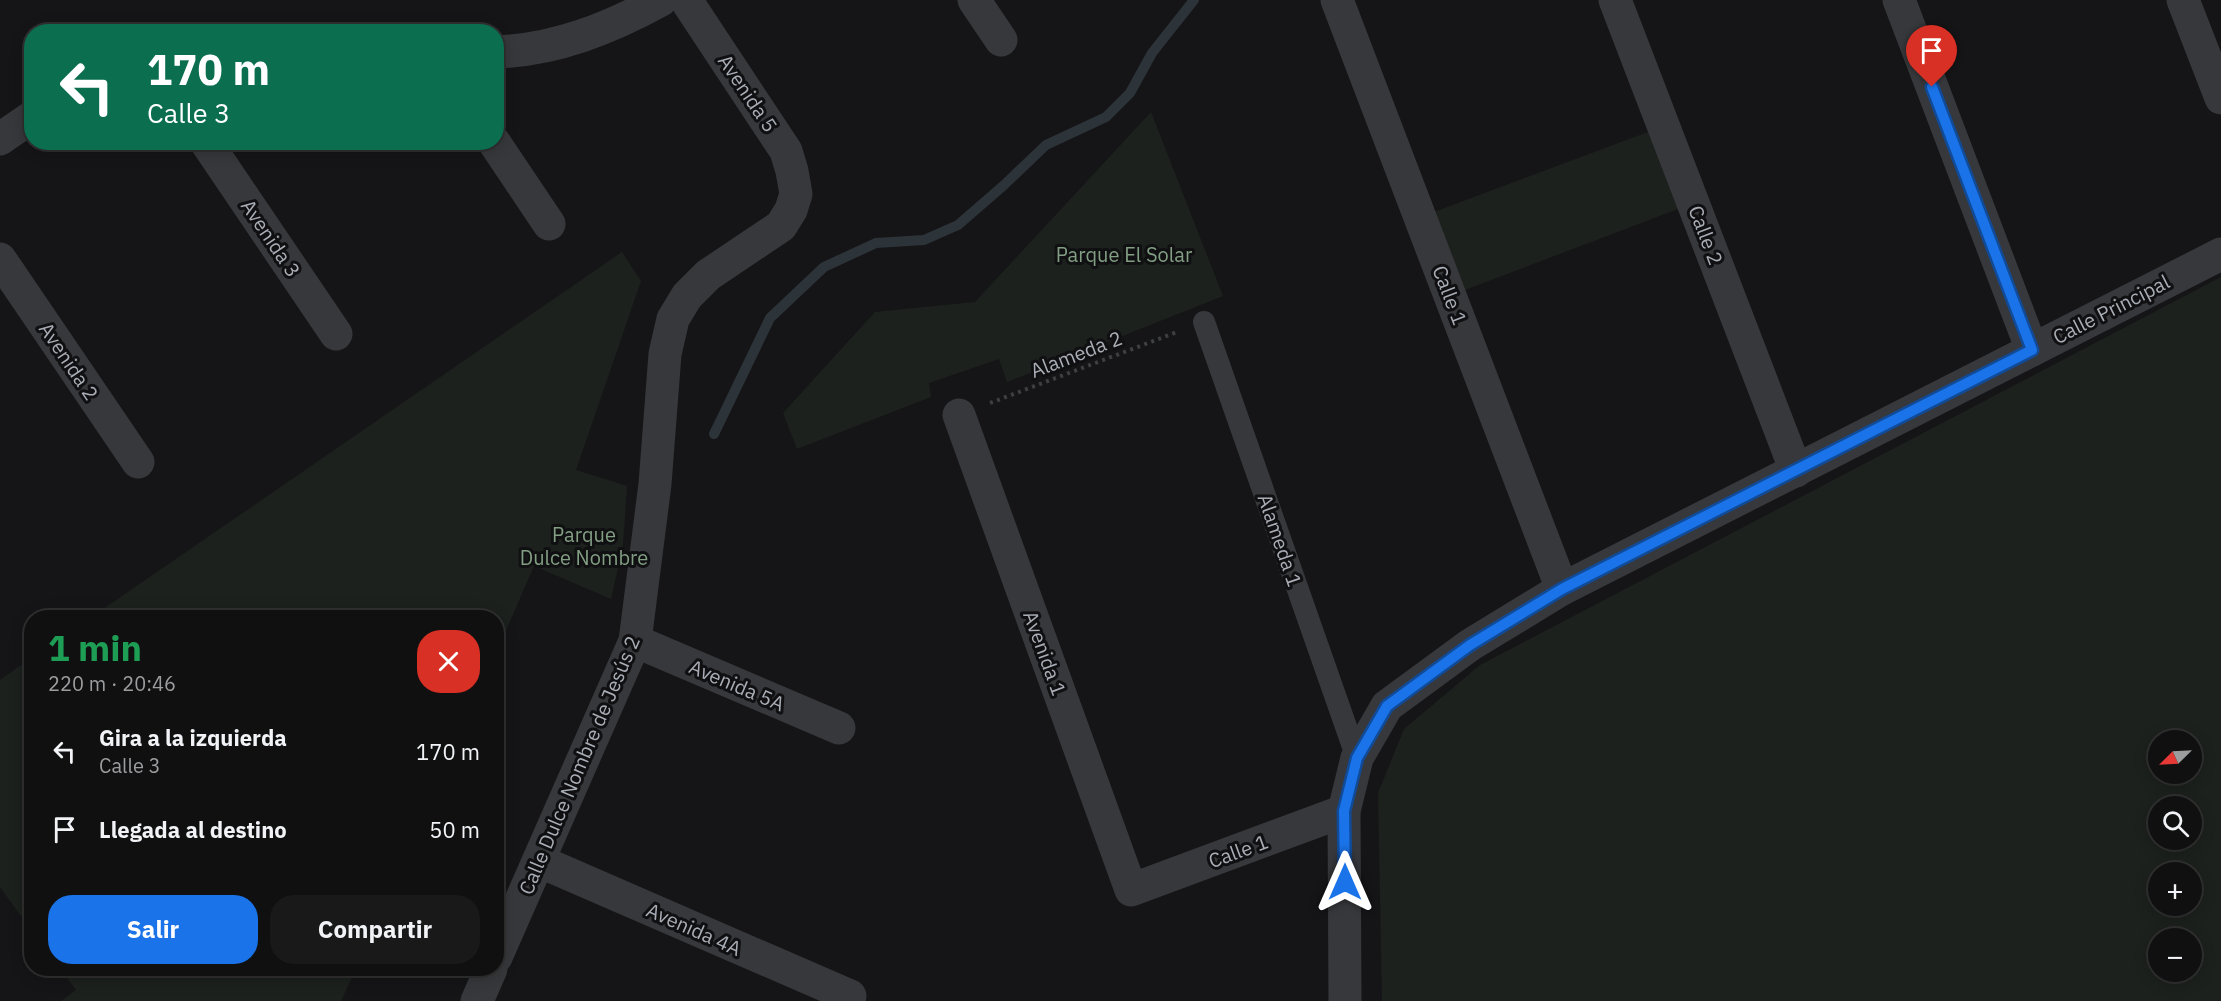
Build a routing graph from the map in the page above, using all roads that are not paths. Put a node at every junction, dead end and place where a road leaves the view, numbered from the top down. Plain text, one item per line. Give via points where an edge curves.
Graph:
1 (661, 0) edge
2 (686, 0) edge
3 (974, 0) edge
4 (1337, 0) edge
5 (1615, 0) edge
6 (1899, 0) edge
7 (2183, 0) edge
8 (1001, 40) dead end
9 (510, 51) edge
10 (2221, 98) edge
11 (24, 122) edge
12 (0, 139) edge
13 (211, 150) edge
14 (499, 150) edge
15 (796, 194) joint
16 (549, 224) dead end
17 (2221, 254) edge
18 (0, 259) edge
19 (1203, 322) road end
20 (336, 334) dead end
21 (2032, 350) junction
22 (959, 415) road end
23 (138, 462) dead end
24 (1796, 471) junction
25 (1562, 589) junction
26 (635, 641) junction
27 (839, 728) dead end
28 (1357, 758) junction
29 (1344, 811) junction
30 (539, 861) junction
31 (1131, 890) joint
32 (504, 939) edge
33 (488, 976) edge
34 (850, 996) dead end
35 (477, 1001) edge
36 (1345, 1001) edge

1 - 9 street via 577,39
2 - 15 street, Avenida 5 via 786,151
3 - 8 street
4 - 25 street, Calle 1
5 - 24 street, Calle 2
6 - 21 street
7 - 10 street
11 - 12 street
13 - 20 street, Avenida 3
14 - 16 street
15 - 26 street, Calle Dulce Nombre de Jesús 2 via 781,226 708,275 687,296 673,319 665,354 655,484
17 - 21 street, Calle Principal
18 - 23 street, Avenida 2
19 - 28 lane, Alameda 1
21 - 24 street, Calle Principal
22 - 31 street, Avenida 1
24 - 25 street, Calle Principal
25 - 28 street, Calle Principal via 1470,645 1387,706
26 - 27 street, Avenida 5A
26 - 30 street, Calle Dulce Nombre de Jesús 2
28 - 29 street, Calle Principal
29 - 31 street, Calle 1
29 - 36 street, Calle Principal
30 - 32 street, Calle Dulce Nombre de Jesús 2
30 - 34 street, Avenida 4A
33 - 35 street

